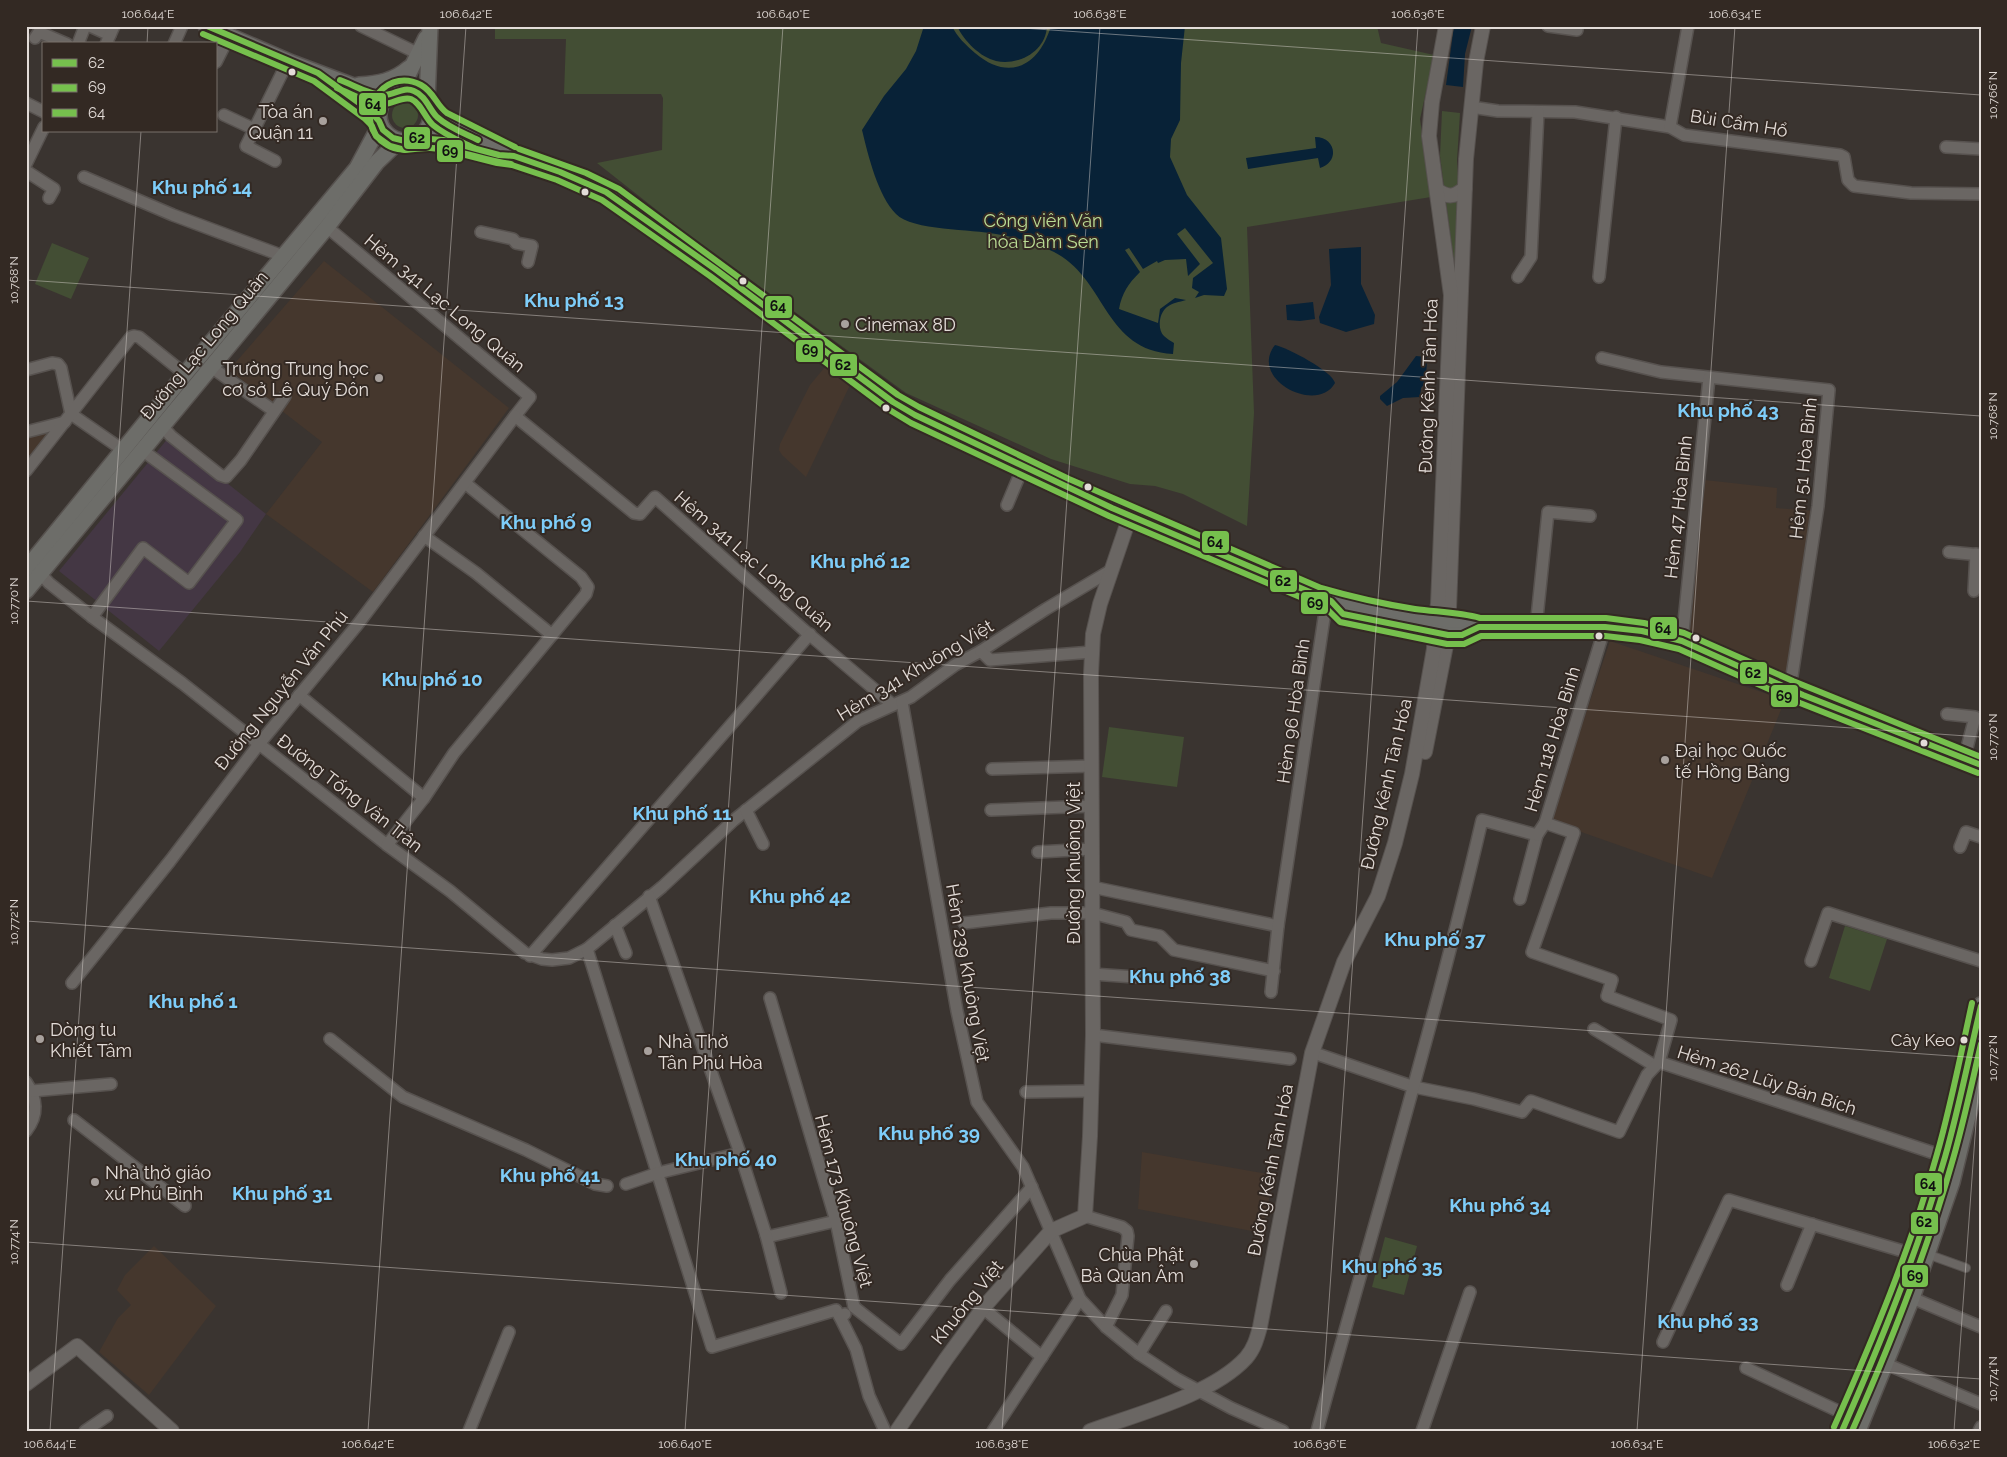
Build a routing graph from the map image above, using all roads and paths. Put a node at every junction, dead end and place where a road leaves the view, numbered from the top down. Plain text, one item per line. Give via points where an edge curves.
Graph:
1 (85, 26) edge
2 (90, 26) edge
3 (182, 26) edge
4 (206, 26) edge
5 (361, 26) edge
6 (1446, 26) edge
7 (1483, 26) edge
8 (1548, 26) edge
9 (1577, 26) edge
10 (1688, 26) edge
11 (430, 27) edge
12 (110, 35) edge
13 (229, 36) junction
14 (35, 38) dead end
15 (62, 42) edge
16 (79, 42) edge
17 (175, 42) edge
18 (218, 58) edge
19 (416, 60) junction
20 (288, 61) junction
21 (318, 73) junction
22 (354, 85) junction
23 (392, 93) junction
24 (26, 103) edge
25 (428, 106) junction
26 (1470, 107) junction
27 (42, 111) edge
28 (1538, 112) junction
29 (224, 115) dead end
30 (1616, 117) junction
31 (380, 123) junction
32 (1670, 127) junction
33 (254, 129) junction
34 (42, 131) edge
35 (417, 138) junction
36 (399, 141) junction
37 (1946, 147) dead end
38 (1981, 149) edge
39 (514, 156) junction
40 (28, 158) edge
41 (275, 161) dead end
42 (26, 171) edge
43 (84, 177) dead end
44 (1466, 188) junction
45 (1437, 190) junction
46 (1981, 194) edge
47 (49, 198) dead end
48 (327, 227) junction
49 (481, 232) dead end
50 (283, 256) junction
51 (528, 262) dead end
52 (1518, 277) dead end
53 (1599, 277) dead end
54 (1602, 358) dead end
55 (211, 367) junction
56 (26, 370) edge
57 (185, 374) junction
58 (1709, 378) junction
59 (285, 396) dead end
60 (274, 412) junction
61 (515, 416) junction
62 (68, 418) junction
63 (162, 426) junction
64 (26, 432) edge
65 (123, 450) junction
66 (142, 450) junction
67 (1023, 467) junction
68 (26, 471) edge
69 (465, 483) junction
70 (1007, 505) dead end
71 (1130, 516) junction
72 (1590, 516) dead end
73 (424, 536) junction
74 (1949, 552) dead end
75 (1978, 554) edge
76 (31, 567) edge
77 (1110, 571) junction
78 (26, 591) edge
79 (1974, 591) dead end
80 (1331, 601) junction
81 (92, 617) junction
82 (1441, 627) junction
83 (1536, 627) junction
84 (1605, 627) junction
85 (810, 634) junction
86 (552, 635) junction
87 (1682, 641) junction
88 (981, 651) junction
89 (1092, 652) junction
90 (1790, 689) junction
91 (299, 695) junction
92 (898, 703) junction
93 (1947, 714) dead end
94 (259, 744) junction
95 (1976, 764) edge
96 (1092, 766) junction
97 (992, 769) dead end
98 (424, 798) junction
99 (1092, 806) junction
100 (746, 810) junction
101 (991, 810) dead end
102 (1545, 823) junction
103 (1537, 835) junction
104 (1981, 837) edge
105 (763, 844) dead end
106 (387, 845) junction
107 (1960, 847) dead end
108 (1092, 849) junction
109 (1038, 852) dead end
110 (1092, 887) junction
111 (649, 896) junction
112 (1520, 899) dead end
113 (1092, 914) junction
114 (964, 924) dead end
115 (615, 925) junction
116 (1278, 926) junction
117 (587, 949) junction
118 (626, 953) dead end
119 (530, 956) junction
120 (1812, 961) dead end
121 (1981, 961) edge
122 (1274, 970) junction
123 (1092, 974) junction
124 (1135, 977) dead end
125 (72, 983) dead end
126 (1271, 992) dead end
127 (770, 998) dead end
128 (1981, 1004) edge
129 (1594, 1029) dead end
130 (1093, 1035) junction
131 (330, 1039) dead end
132 (1290, 1059) dead end
133 (1981, 1063) edge
134 (1657, 1064) junction
135 (1315, 1066) junction
136 (111, 1084) dead end
137 (29, 1087) edge
138 (1414, 1087) junction
139 (1091, 1091) junction
140 (1026, 1092) dead end
141 (74, 1120) dead end
142 (26, 1131) edge
143 (740, 1152) junction
144 (1951, 1158) junction
145 (658, 1173) junction
146 (626, 1184) dead end
147 (607, 1186) dead end
148 (1032, 1187) junction
149 (185, 1206) dead end
150 (1085, 1216) junction
151 (836, 1220) junction
152 (1812, 1224) junction
153 (1051, 1231) junction
154 (766, 1235) junction
155 (1920, 1254) junction
156 (1966, 1268) dead end
157 (1787, 1285) dead end
158 (1470, 1292) dead end
159 (781, 1293) dead end
160 (1912, 1298) junction
161 (1080, 1299) junction
162 (854, 1307) junction
163 (983, 1308) junction
164 (1166, 1311) dead end
165 (840, 1318) junction
166 (1106, 1327) junction
167 (1981, 1327) edge
168 (509, 1332) dead end
169 (1663, 1342) dead end
170 (1139, 1354) junction
171 (1042, 1357) junction
172 (1880, 1362) junction
173 (1746, 1368) dead end
174 (26, 1384) edge
175 (1203, 1393) junction
176 (1981, 1404) edge
177 (107, 1416) dead end
178 (1849, 1416) junction
179 (1981, 1427) edge
180 (85, 1431) edge
181 (172, 1431) edge
182 (469, 1431) edge
183 (885, 1431) edge
184 (897, 1431) edge
185 (993, 1431) edge
186 (1090, 1431) edge
187 (1112, 1431) edge
188 (1283, 1431) edge
189 (1317, 1431) edge
190 (1422, 1431) edge
191 (1842, 1431) edge
192 (1858, 1431) edge
193 (1979, 1431) edge

1 - 16 street
2 - 12 street
3 - 17 street
4 - 13 main road
5 - 19 street
6 - 45 street, Đường Kênh Tân Hóa via 1429,136
7 - 26 street, Đường Kênh Tân Hóa
8 - 9 street via 1577,30
10 - 32 street
11 - 19 main road
11 - 25 main road
13 - 18 street
13 - 20 main road
14 - 15 street via 39,32
19 - 22 main road via 399,76 384,82
19 - 23 main road via 402,85
20 - 21 main road
20 - 33 street
21 - 22 main road
21 - 31 main road via 359,102
22 - 23 main road via 364,90
23 - 25 main road via 412,90
23 - 31 main road via 380,107
24 - 27 street
25 - 35 main road via 430,122
25 - 39 main road via 449,125
26 - 28 street, Bùi Cẩm Hổ
26 - 44 street, Đường Kênh Tân Hóa
28 - 30 street, Bùi Cẩm Hổ
28 - 52 street via 1530,257
29 - 33 street
30 - 32 street, Bùi Cẩm Hổ
30 - 53 street
31 - 36 main road via 388,135
31 - 50 main road, Đường Lạc Long Quân via 357,168
32 - 46 street, Bùi Cẩm Hổ via 1684,135 1840,155 1844,157 1848,180 1854,186 1911,193
33 - 41 street via 246,146
34 - 40 street
35 - 36 main road
35 - 39 main road via 443,140
36 - 48 main road, Đường Lạc Long Quân via 367,175
37 - 38 street
39 - 67 main road via 606,192 893,402
42 - 47 street via 54,189
43 - 50 street
44 - 45 street via 1454,196
44 - 82 street, Đường Kênh Tân Hóa
45 - 82 street, Đường Kênh Tân Hóa via 1451,295 1438,604
48 - 55 main road, Đường Lạc Long Quân
48 - 61 street, Hẻm 341 Lạc Long Quân via 530,397
49 - 51 street via 532,246
50 - 57 main road, Đường Lạc Long Quân
54 - 58 street, Hẻm 51 Hòa Bình via 1661,372
55 - 60 street
55 - 63 main road, Đường Lạc Long Quân
56 - 62 street via 58,364
57 - 62 street via 134,336 131,337
57 - 65 main road, Đường Lạc Long Quân
58 - 87 street, Hẻm 47 Hòa Bình
58 - 90 street, Hẻm 51 Hòa Bình via 1829,390 1818,506
59 - 60 street
60 - 63 street via 226,477
61 - 69 street, Đường Nguyễn Văn Phú
61 - 85 street, Hẻm 341 Lạc Long Quân via 634,514 640,514 656,497
62 - 64 street
62 - 65 street
62 - 68 street
63 - 66 main road, Đường Lạc Long Quân
65 - 76 main road, Đường Lạc Long Quân
66 - 76 main road, Đường Lạc Long Quân
66 - 81 street via 237,520 189,583 143,548
67 - 70 street
67 - 71 main road
69 - 73 street, Đường Nguyễn Văn Phú
69 - 86 street via 586,583 586,594
71 - 77 street, Đường Khuông Việt
71 - 80 main road
72 - 83 street via 1548,512
73 - 86 street via 476,573
73 - 91 street, Đường Nguyễn Văn Phú via 358,624
74 - 75 street
75 - 79 street
76 - 78 main road
76 - 81 street, Đường Tống Văn Trân
77 - 88 street, Hẻm 341 Khuông Việt
77 - 89 street, Đường Khuông Việt via 1093,634
80 - 82 main road via 1343,614
80 - 116 street, Hẻm 96 Hòa Bình via 1324,618
81 - 94 street, Đường Tống Văn Trân
82 - 83 main road via 1462,635 1479,627
82 - 135 street, Đường Kênh Tân Hóa via 1395,842 1378,896 1336,980
83 - 84 main road
84 - 87 main road via 1642,630
84 - 102 street, Hẻm 118 Hòa Bình
85 - 92 street, Hẻm 341 Lạc Long Quân
85 - 119 street
86 - 98 street via 454,753
87 - 90 main road
88 - 89 street via 990,660
88 - 92 street, Hẻm 341 Khuông Việt
89 - 96 street, Đường Khuông Việt
90 - 95 main road
91 - 94 street, Đường Nguyễn Văn Phú
91 - 98 street
92 - 100 street, Hẻm 341 Khuông Việt via 858,721
92 - 148 street, Hẻm 239 Khuông Việt via 973,1093 981,1110 1023,1167
93 - 95 street via 1975,718
94 - 106 street, Đường Tống Văn Trân
94 - 125 street, Đường Nguyễn Văn Phú
96 - 97 street
96 - 99 street, Đường Khuông Việt
98 - 106 street
99 - 101 street
99 - 108 street, Đường Khuông Việt
100 - 105 street
100 - 111 street, Hẻm 341 Khuông Việt
102 - 103 street, Hẻm 118 Hòa Bình
102 - 134 street via 1574,833 1532,952 1612,980 1607,996 1671,1020
103 - 112 street
103 - 138 street, Hẻm 118 Hòa Bình via 1482,820
104 - 107 street via 1966,832
106 - 119 street, Đường Tống Văn Trân
108 - 109 street
108 - 110 street, Đường Khuông Việt
110 - 113 street, Đường Khuông Việt
110 - 116 street
111 - 115 street, Hẻm 341 Khuông Việt
111 - 143 street
113 - 114 street via 1051,913
113 - 122 street via 1126,922 1131,930 1160,936 1174,950
113 - 123 street, Đường Khuông Việt
115 - 117 street, Hẻm 341 Khuông Việt
115 - 118 street
116 - 122 street, Hẻm 96 Hòa Bình
117 - 119 street, Hẻm 341 Khuông Việt via 559,960
117 - 145 street
120 - 121 street via 1828,913
122 - 126 street, Hẻm 96 Hòa Bình
123 - 124 street
123 - 130 street, Đường Khuông Việt
127 - 151 street, Hẻm 173 Khuông Việt
128 - 144 main road
129 - 134 street
130 - 132 street
130 - 139 street, Đường Khuông Việt
131 - 147 street via 404,1097 595,1184
133 - 144 main road
134 - 138 street, Hẻm 262 Lũy Bán Bích via 1646,1075 1619,1132 1531,1101 1522,1112
134 - 144 street, Hẻm 262 Lũy Bán Bích
135 - 138 street, Hẻm 262 Lũy Bán Bích
135 - 175 street, Đường Kênh Tân Hóa via 1262,1349 1231,1382
136 - 137 street
137 - 142 street via 36,1108
138 - 189 street
139 - 140 street
139 - 150 street, Đường Khuông Việt
141 - 149 street
143 - 145 street
143 - 154 street
144 - 155 main road
145 - 146 street
145 - 165 street via 712,1347 836,1310
148 - 153 street, Hẻm 239 Khuông Việt
148 - 162 street via 950,1280 901,1344
150 - 153 street, Khuông Việt
150 - 166 street via 1122,1227 1128,1236 1122,1295
151 - 154 street
151 - 162 street, Hẻm 173 Khuông Việt
152 - 155 street
152 - 157 street
152 - 169 street via 1729,1200
153 - 161 street, Hẻm 239 Khuông Việt
153 - 163 street, Khuông Việt
154 - 159 street
155 - 156 street
155 - 160 main road
155 - 172 main road
158 - 190 street
160 - 167 street
160 - 172 main road
161 - 166 street, Hẻm 239 Khuông Việt
161 - 171 street
162 - 165 street, Hẻm 173 Khuông Việt
163 - 171 street
163 - 184 street, Khuông Việt
164 - 170 street
165 - 183 street via 856,1350 869,1396
166 - 170 street, Hẻm 239 Khuông Việt
168 - 182 street
170 - 175 street, Hẻm 239 Khuông Việt
171 - 185 street
172 - 176 street
172 - 178 main road
172 - 192 main road
173 - 178 street
174 - 181 street via 77,1346
175 - 186 street, Đường Kênh Tân Hóa
175 - 187 street, Đường Kênh Tân Hóa
175 - 188 street, Hẻm 239 Khuông Việt
177 - 180 street
178 - 191 main road
179 - 193 street

